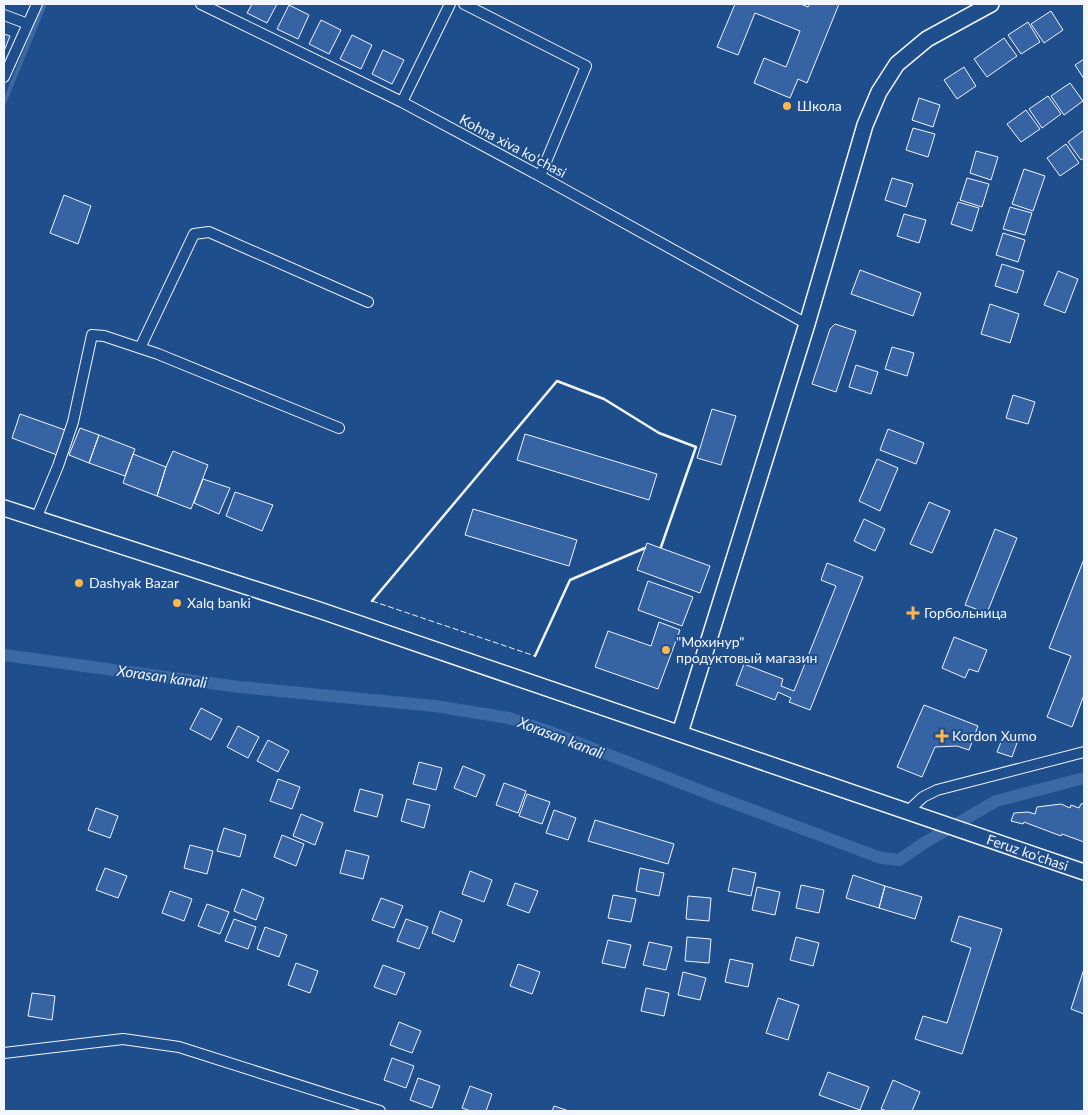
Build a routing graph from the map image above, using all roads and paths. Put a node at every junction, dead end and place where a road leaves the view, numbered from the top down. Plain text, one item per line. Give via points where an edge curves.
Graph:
1 (37, 4) edge
2 (200, 4) edge
3 (450, 4) edge
4 (464, 4) edge
5 (990, 4) edge
6 (4, 15) edge
7 (28, 24) junction
8 (4, 77) edge
9 (402, 102) junction
10 (540, 176) junction
11 (368, 302) dead end
12 (807, 324) junction
13 (140, 348) junction
14 (339, 428) dead end
15 (4, 508) edge
16 (36, 519) junction
17 (680, 733) junction
18 (1084, 752) edge
19 (908, 811) junction
20 (1084, 872) edge
21 (4, 1053) edge
22 (380, 1111) edge

1 - 7 street
2 - 9 street, Kohna xiva ko'chasi
3 - 9 street
4 - 10 street via 586,66
5 - 12 main road via 927,39 897,64 879,92 865,125
6 - 7 street
7 - 8 street
9 - 10 street, Kohna xiva ko'chasi
10 - 12 street, Kohna xiva ko'chasi
11 - 13 street via 209,232 194,234
12 - 17 main road
13 - 14 street
13 - 16 street via 92,335 73,422
15 - 16 main road, Feruz ko'chasi
16 - 17 main road, Feruz ko'chasi via 319,610
17 - 19 main road, Feruz ko'chasi
18 - 19 street via 937,790 923,797
19 - 20 main road, Feruz ko'chasi
21 - 22 street via 123,1039 179,1047

